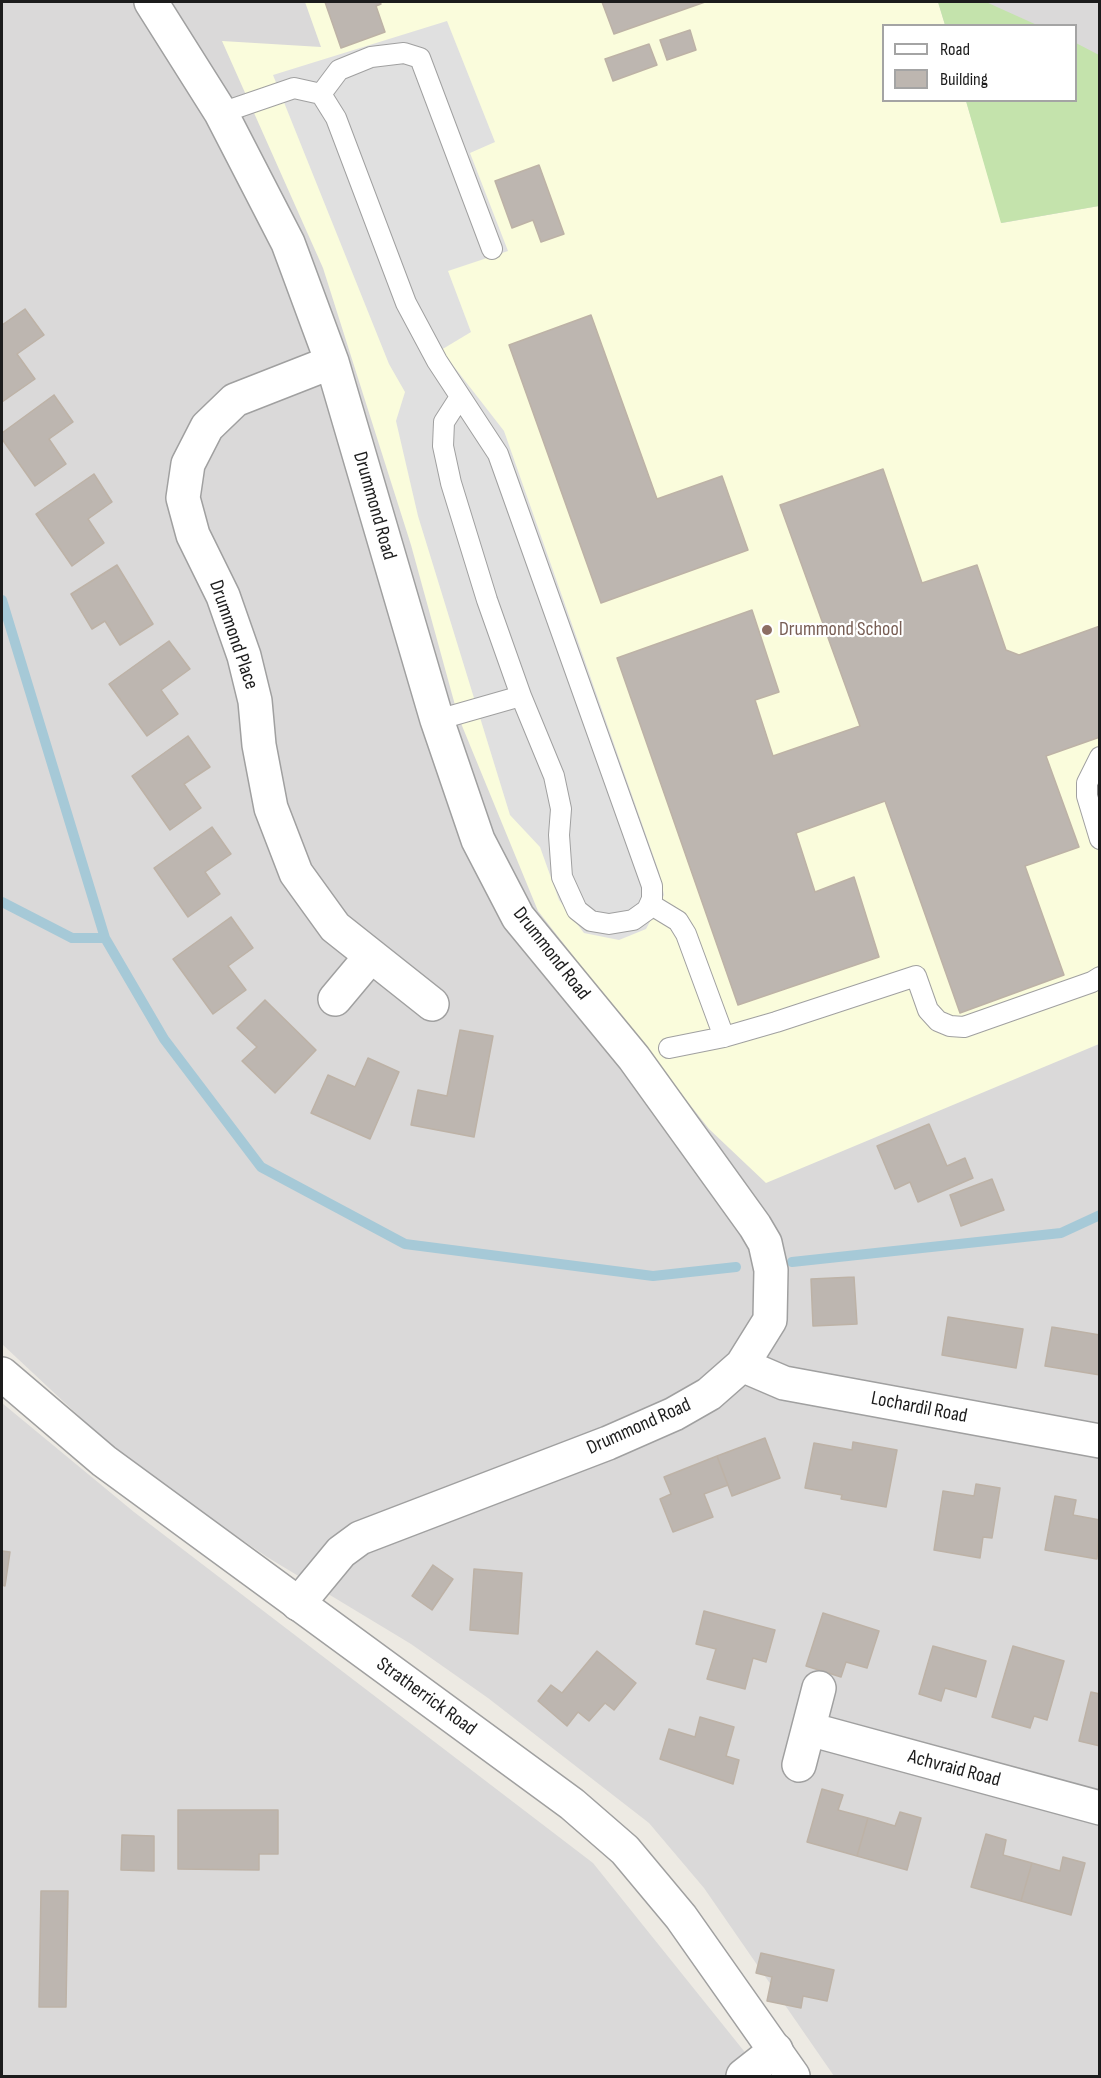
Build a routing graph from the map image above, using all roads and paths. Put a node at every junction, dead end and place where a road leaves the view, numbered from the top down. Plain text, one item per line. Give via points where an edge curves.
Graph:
1 (151, 2) edge
2 (321, 94) junction
3 (221, 113) junction
4 (492, 249) dead end
5 (332, 362) junction
6 (460, 397) junction
7 (521, 696) junction
8 (437, 720) junction
9 (1100, 757) edge
10 (1100, 840) edge
11 (650, 904) junction
12 (371, 956) junction
13 (1100, 977) edge
14 (335, 999) dead end
15 (432, 1004) dead end
16 (724, 1037) junction
17 (669, 1048) dead end
18 (742, 1365) junction
19 (2, 1374) edge
20 (1100, 1441) edge
21 (298, 1604) junction
22 (819, 1688) dead end
23 (809, 1729) junction
24 (800, 1765) dead end
25 (1100, 1808) edge
26 (784, 2063) edge
27 (743, 2076) edge

1 - 3 street, Drummond Road
2 - 3 lane via 294,88
2 - 4 lane via 339,70 371,57 404,53 420,58
2 - 6 lane via 336,118 406,303
3 - 5 street, Drummond Road via 288,243
5 - 8 street, Drummond Road
5 - 12 street, Drummond Place via 235,400 207,427 188,465 183,498 193,534 223,596 244,656 271,808 296,873 335,927
6 - 7 lane via 444,422 443,446 465,533
6 - 11 lane via 498,454 638,842 652,886
7 - 8 lane
7 - 11 lane via 554,776 561,809 561,876 577,910 591,921 609,924 633,920
8 - 18 street, Drummond Road via 478,840 518,917 634,1058 765,1243 771,1270 770,1320
9 - 10 lane via 1087,783 1087,796
11 - 16 lane via 678,921 686,934
12 - 14 street
12 - 15 street, Drummond Place
13 - 16 lane via 964,1027 950,1026 928,1010 916,976
16 - 17 lane
18 - 20 street, Lochardil Road via 784,1383
18 - 21 street, Drummond Road via 709,1394 674,1414 360,1538 341,1552
19 - 21 street, Stratherrick Road via 104,1461
21 - 26 street, Stratherrick Road via 572,1804 625,1850 681,1917
22 - 23 street
23 - 24 street
23 - 25 street, Achvraid Road
26 - 27 street

